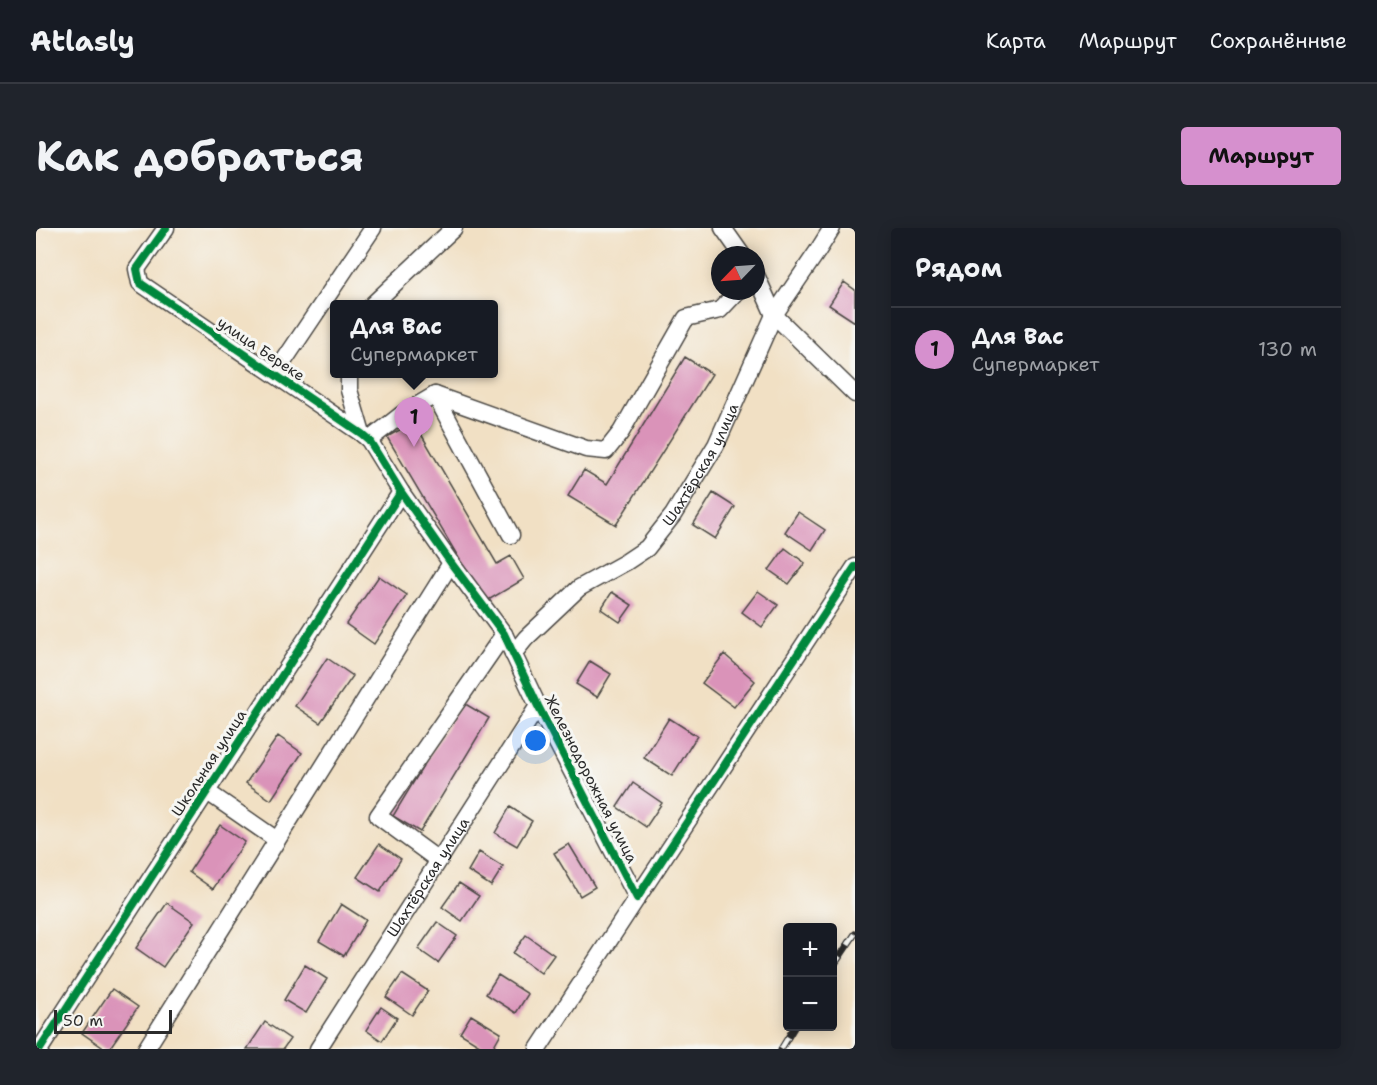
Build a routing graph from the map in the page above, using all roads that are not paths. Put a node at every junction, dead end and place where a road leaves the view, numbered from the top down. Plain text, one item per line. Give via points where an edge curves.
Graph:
1 (166, 228) edge
2 (374, 228) edge
3 (454, 228) edge
4 (723, 228) edge
5 (832, 228) edge
6 (736, 246) edge
7 (765, 296) edge
8 (377, 300) edge
9 (729, 300) edge
10 (774, 315) junction
11 (275, 374) junction
12 (349, 378) edge
13 (855, 394) edge
14 (435, 395) junction
15 (365, 437) junction
16 (401, 492) junction
17 (511, 535) dead end
18 (450, 563) junction
19 (855, 567) edge
20 (504, 634) junction
21 (513, 654) junction
22 (538, 706) junction
23 (206, 792) junction
24 (277, 840) junction
25 (438, 860) junction
26 (637, 898) junction
27 (42, 1048) edge
28 (146, 1049) edge
29 (318, 1049) edge
30 (538, 1049) edge

1 - 11 street, улица Береке via 137,269 140,283
2 - 11 street
3 - 8 street
4 - 6 street
5 - 10 street, Шахтёрская улица
7 - 10 street
9 - 14 street via 720,310 686,318 621,432 606,451 586,450
10 - 13 street
10 - 21 street, Шахтёрская улица via 716,445 648,548 579,588
11 - 15 street, улица Береке
12 - 15 street via 349,390
14 - 15 street
14 - 17 street
15 - 16 street, улица Береке
16 - 18 street, Железнодорожная улица
16 - 23 street, Школьная улица
18 - 20 street, Железнодорожная улица
18 - 24 street
19 - 26 street, Железнодорожная улица
20 - 21 street, Железнодорожная улица
20 - 25 street via 378,816
21 - 22 street, Железнодорожная улица
22 - 25 street, Шахтёрская улица
22 - 26 street, Железнодорожная улица
23 - 24 street
23 - 27 street, Школьная улица
24 - 28 street
25 - 29 street, Шахтёрская улица
26 - 30 street, Железнодорожная улица

